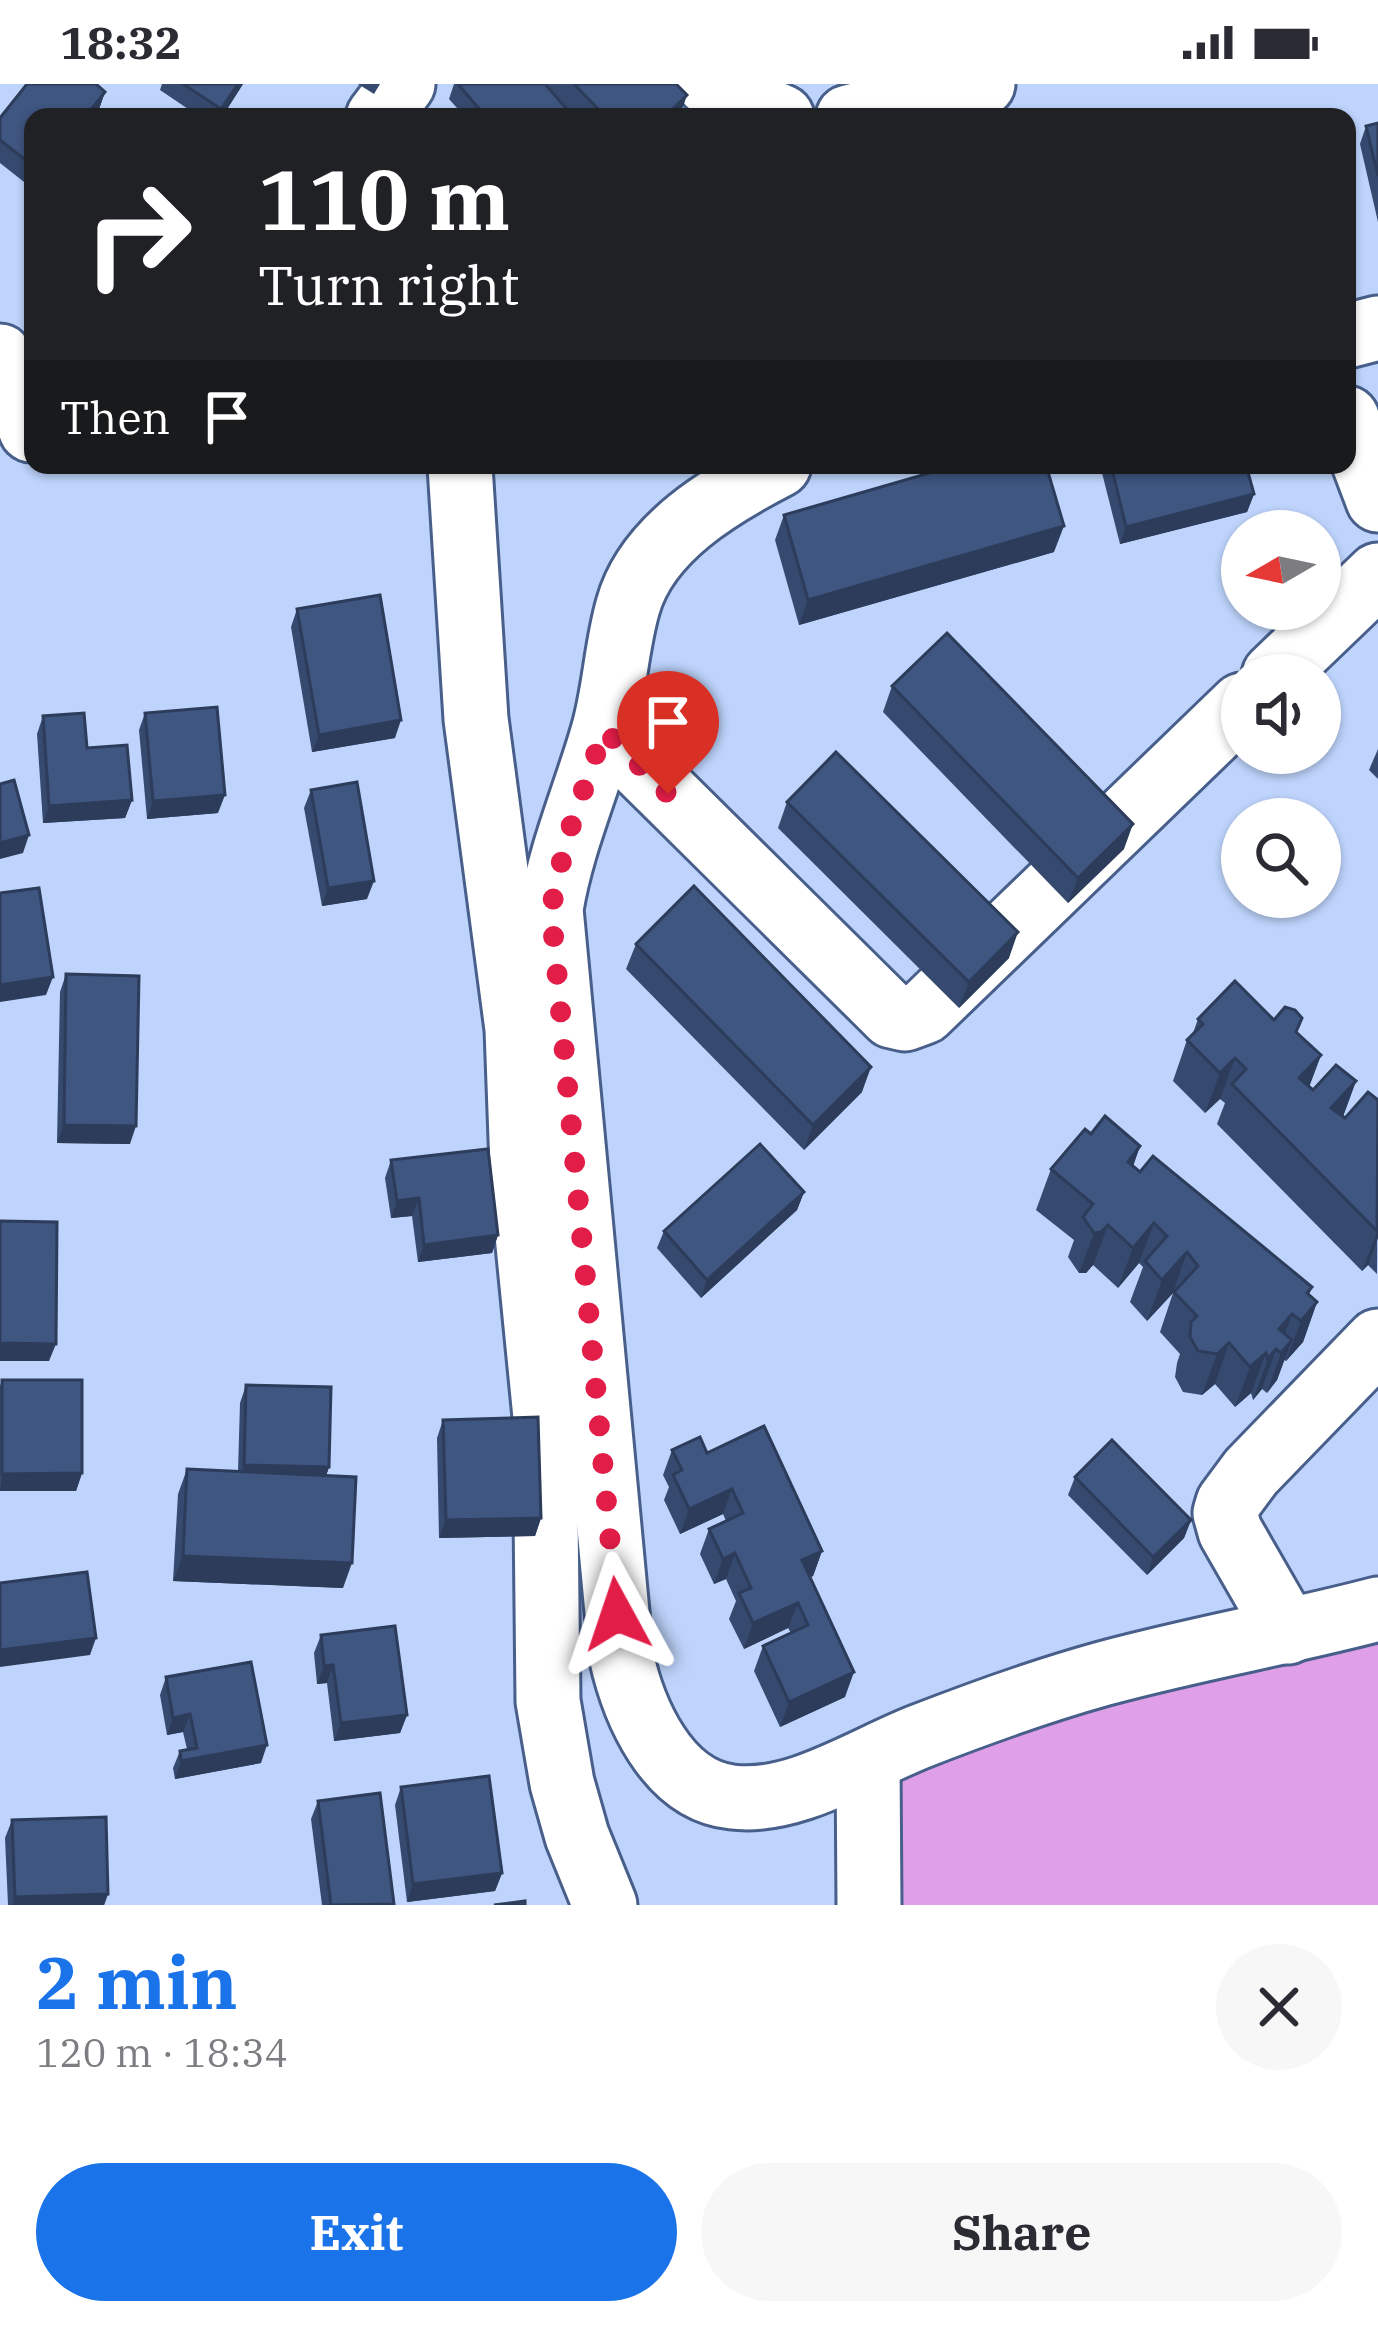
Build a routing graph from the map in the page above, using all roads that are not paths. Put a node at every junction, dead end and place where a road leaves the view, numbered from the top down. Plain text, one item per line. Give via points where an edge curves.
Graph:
1 (403, 84) edge
2 (709, 84) edge
3 (983, 84) edge
4 (385, 108) edge
5 (762, 108) edge
6 (885, 108) edge
7 (0, 356) edge
8 (21, 432) edge
9 (1356, 442) edge
10 (461, 474) edge
11 (764, 474) edge
12 (1378, 500) edge
13 (1378, 574) edge
14 (1296, 654) edge
15 (1221, 725) edge
16 (604, 730) junction
17 (1378, 1341) edge
18 (1378, 1609) edge
19 (1288, 1632) junction
20 (868, 1761) junction
21 (605, 1905) edge
22 (869, 1905) edge

1 - 4 street
2 - 5 street
3 - 6 street
7 - 8 street
9 - 12 street
10 - 21 street via 476,718 517,1028 545,1418 548,1701 562,1784
11 - 16 street via 702,512 641,576 628,602
13 - 14 street
15 - 16 street via 924,1012 904,1019 892,1016
16 - 20 street via 551,909 627,1685 653,1743 703,1787 730,1798 773,1795
17 - 19 street via 1228,1503 1230,1531
18 - 19 street
19 - 20 street via 1104,1674
20 - 22 street

